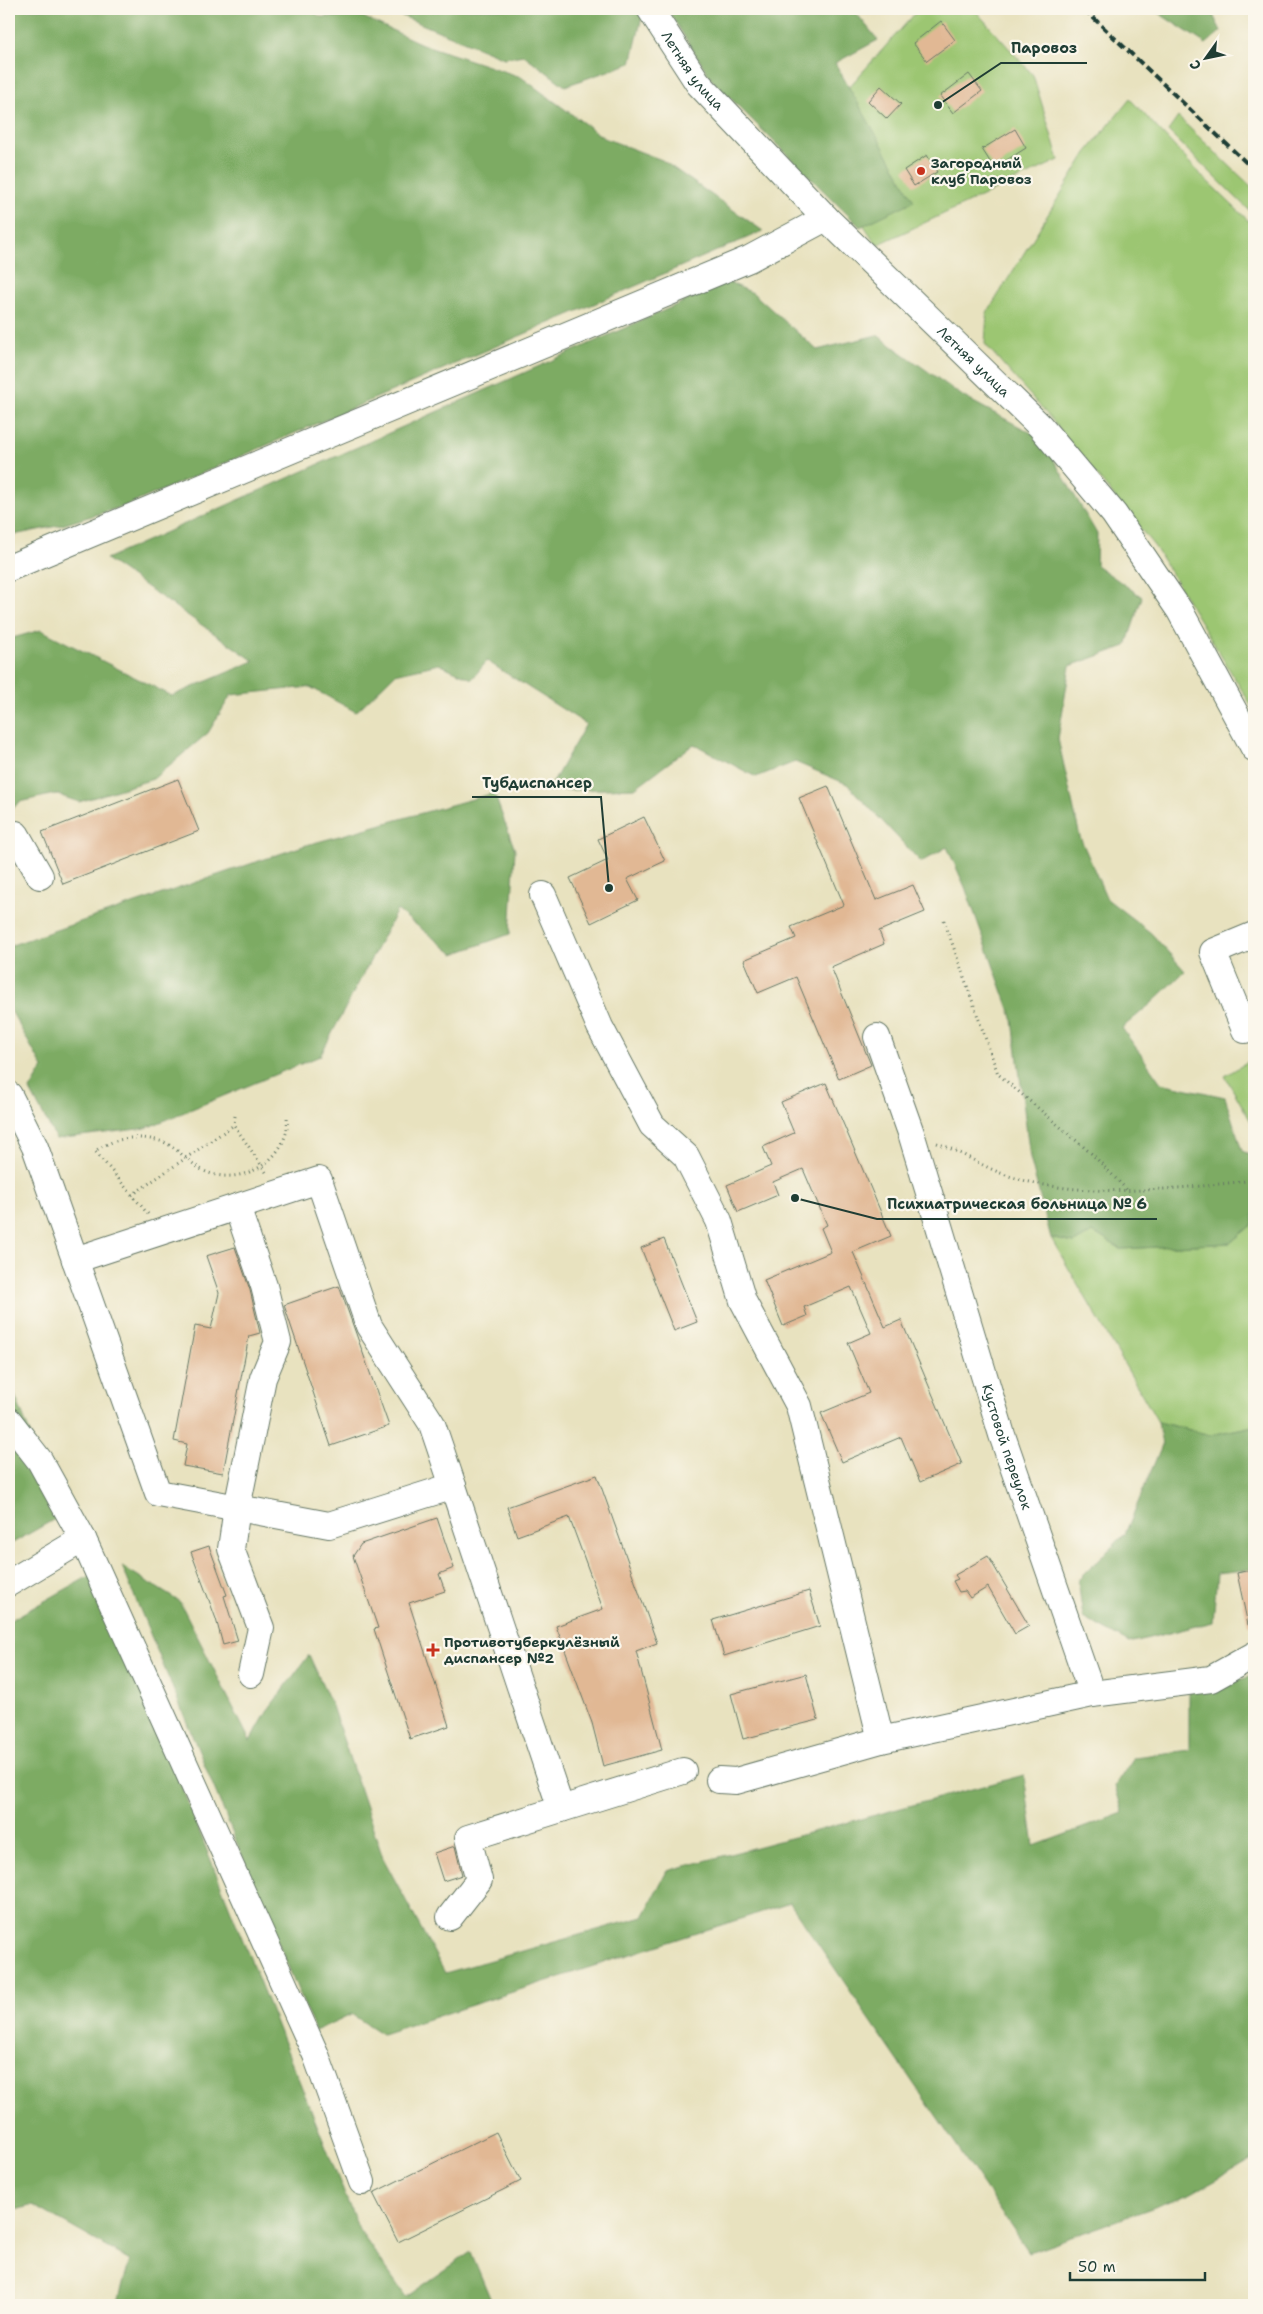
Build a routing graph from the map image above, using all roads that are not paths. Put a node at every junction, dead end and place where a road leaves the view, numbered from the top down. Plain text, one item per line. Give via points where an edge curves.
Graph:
1 (650, 9) edge
2 (826, 218) junction
3 (9, 568) edge
4 (1254, 748) edge
5 (9, 836) edge
6 (40, 876) dead end
7 (543, 895) dead end
8 (1254, 935) edge
9 (1254, 1027) edge
10 (877, 1036) dead end
11 (9, 1095) edge
12 (237, 1207) junction
13 (75, 1260) junction
14 (9, 1421) edge
15 (453, 1486) junction
16 (237, 1508) junction
17 (83, 1539) junction
18 (9, 1583) edge
19 (1254, 1655) edge
20 (251, 1674) dead end
21 (1092, 1694) junction
22 (881, 1740) junction
23 (684, 1771) dead end
24 (719, 1780) dead end
25 (561, 1809) junction
26 (450, 1917) dead end
27 (362, 2182) dead end

1 - 2 street, Летняя улица via 698,83
2 - 3 street via 749,259
2 - 4 street, Летняя улица via 1040,426 1114,514 1180,611
5 - 6 street via 16,834
7 - 22 street via 600,1028 652,1125 686,1156 719,1221 743,1301 799,1406
8 - 9 street via 1213,952 1245,1030
10 - 21 street, Кустовой переулок via 911,1133 1002,1435
11 - 13 street via 35,1147
12 - 13 street
12 - 15 street via 319,1180 369,1326 432,1424
12 - 16 street via 264,1286 278,1342 263,1378
13 - 16 street via 158,1493
14 - 17 street via 40,1461
15 - 16 street via 329,1526
15 - 25 street
16 - 20 street via 231,1549 261,1628
17 - 18 street
17 - 27 street via 316,2055
19 - 21 street via 1211,1679
21 - 22 street
22 - 24 street via 736,1781
23 - 25 street
25 - 26 street via 468,1838 479,1880

